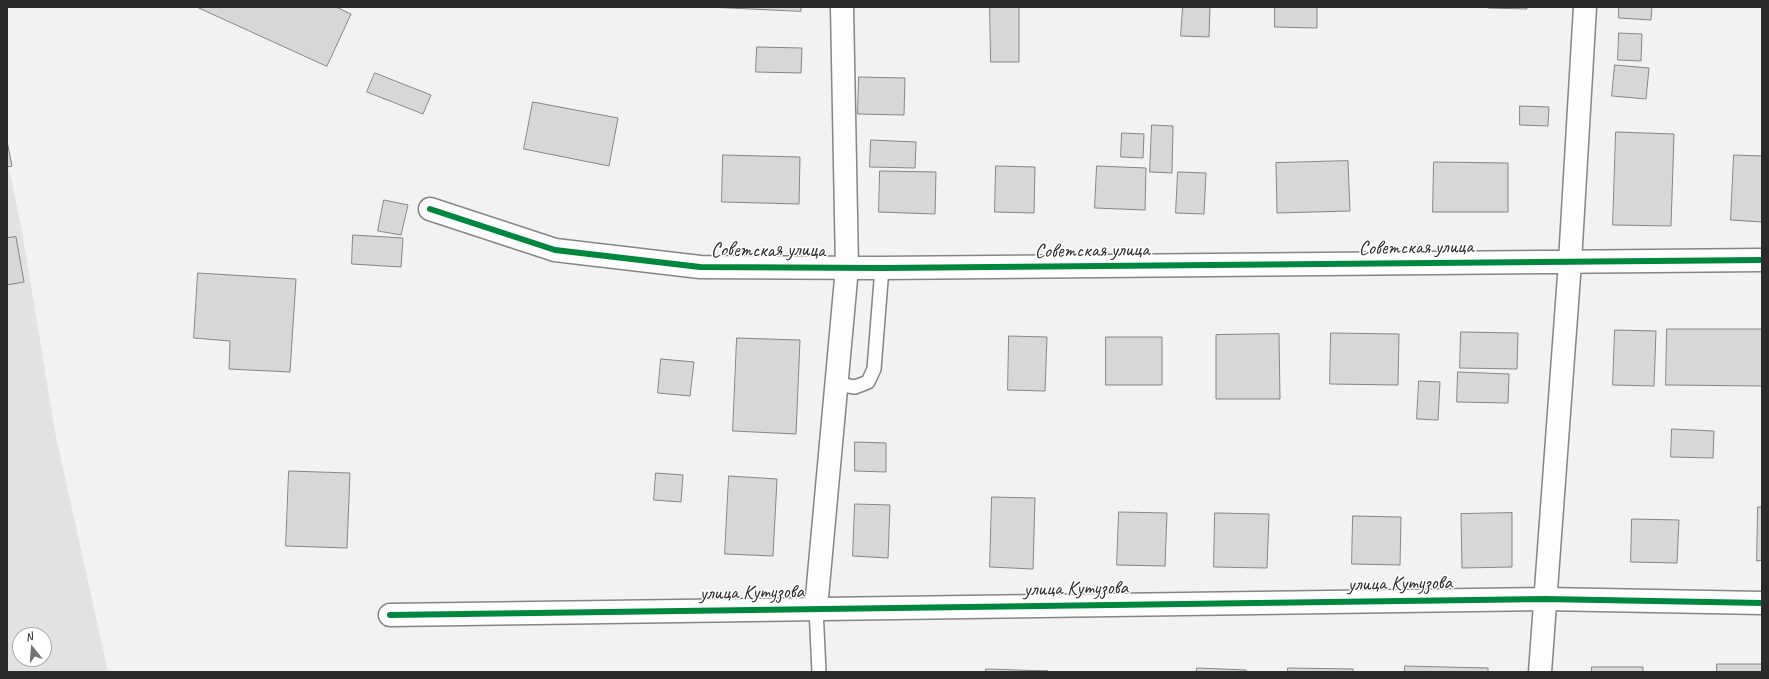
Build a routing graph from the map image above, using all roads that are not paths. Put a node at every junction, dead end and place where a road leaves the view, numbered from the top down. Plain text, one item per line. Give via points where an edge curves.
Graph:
1 (842, 7) edge
2 (1585, 7) edge
3 (430, 209) dead end
4 (1762, 260) edge
5 (1570, 262) junction
6 (847, 268) junction
7 (882, 268) junction
8 (837, 384) junction
9 (1545, 599) junction
10 (1762, 603) edge
11 (816, 608) junction
12 (390, 615) dead end
13 (819, 672) edge
14 (1540, 672) edge

1 - 6 street
2 - 5 street
3 - 6 street, Советская улица via 555,250 700,267
4 - 5 street, Советская улица
5 - 7 street, Советская улица
5 - 9 street
6 - 7 street, Советская улица
6 - 8 street
7 - 8 lane via 874,369 868,382 855,386
8 - 11 street
9 - 10 street, улица Кутузова
9 - 11 street, улица Кутузова
9 - 14 street
11 - 12 street, улица Кутузова
11 - 13 lane

